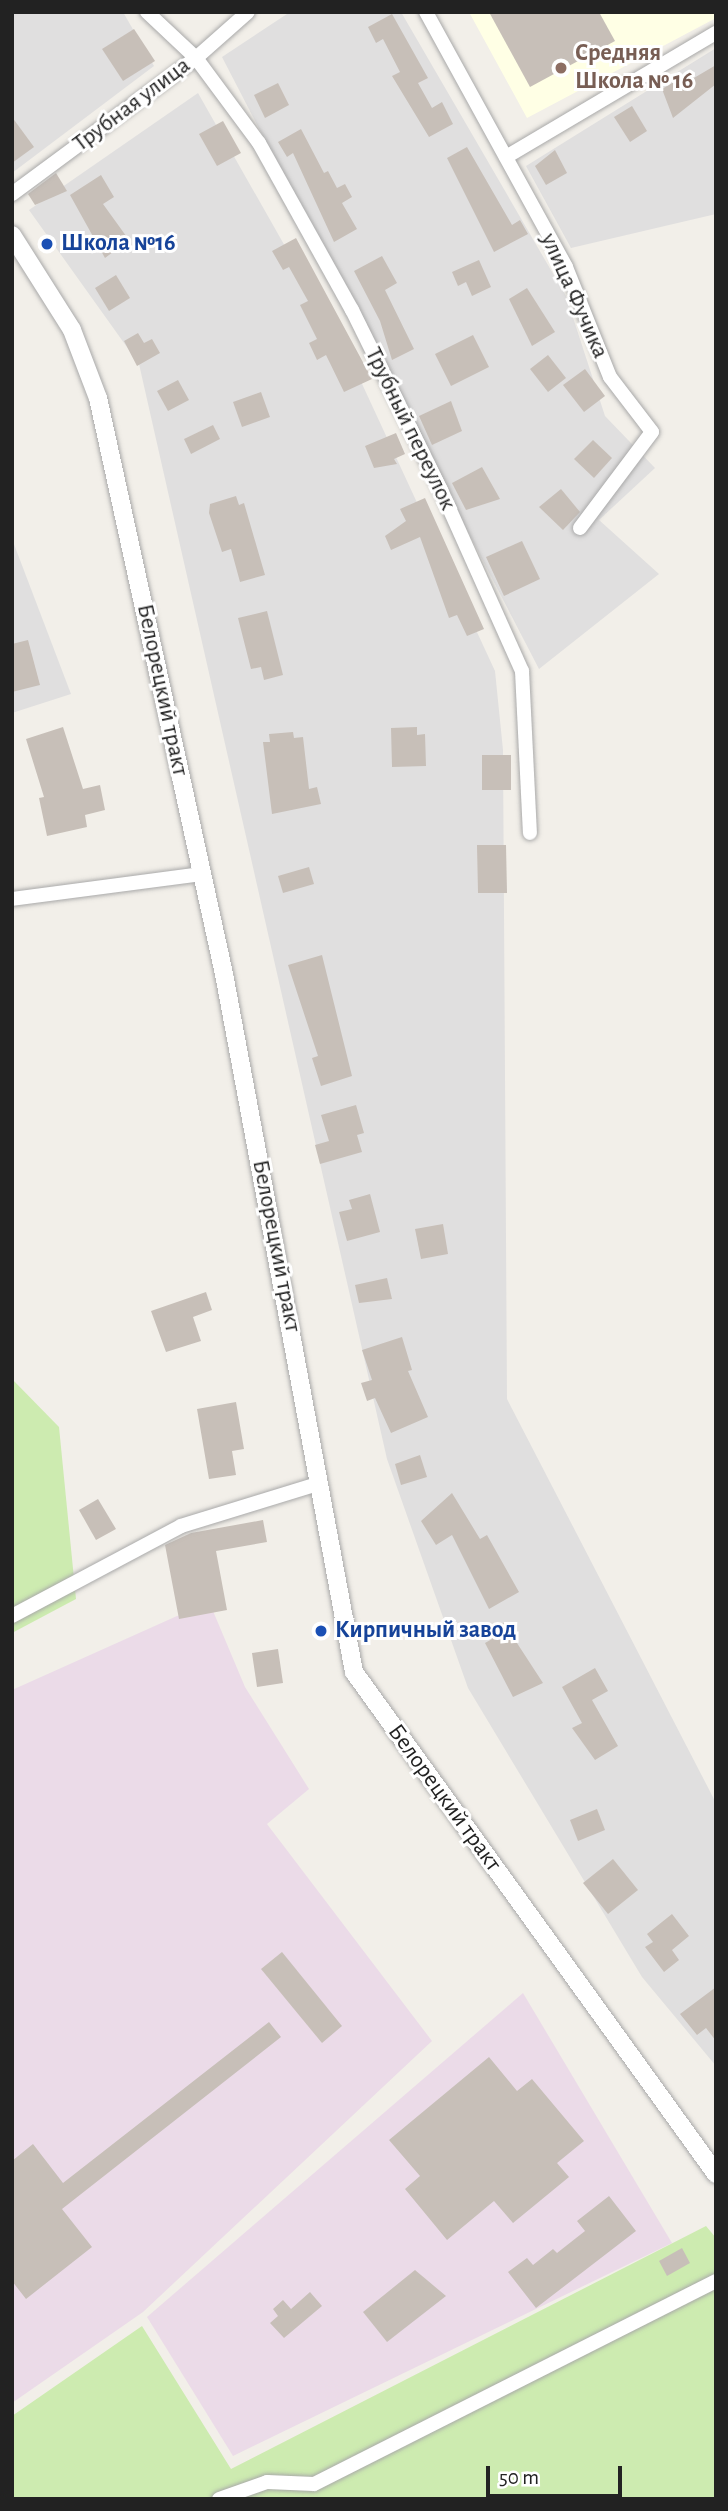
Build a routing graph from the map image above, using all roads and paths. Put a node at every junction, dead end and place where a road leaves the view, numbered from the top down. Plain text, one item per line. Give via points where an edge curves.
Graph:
1 (147, 12) edge
2 (248, 12) edge
3 (426, 12) edge
4 (716, 33) edge
5 (195, 58) junction
6 (506, 157) junction
7 (12, 194) edge
8 (12, 235) edge
9 (580, 528) dead end
10 (530, 833) dead end
11 (202, 874) junction
12 (12, 899) edge
13 (321, 1483) junction
14 (12, 1616) edge
15 (716, 2174) edge
16 (716, 2281) edge
17 (219, 2499) edge

1 - 5 street, Трубный переулок
2 - 5 street, Трубная улица
3 - 6 street, улица Фучика
4 - 6 street
5 - 7 street, Трубная улица
5 - 10 street, Трубный переулок via 259,143 352,310 522,671
6 - 9 street, улица Фучика via 566,267 610,377 652,432
8 - 11 street, Белорецкий тракт via 72,330 98,398
11 - 12 street
11 - 13 street, Белорецкий тракт
13 - 14 street via 181,1526
13 - 15 street, Белорецкий тракт via 354,1672
16 - 17 street via 314,2484 267,2482

